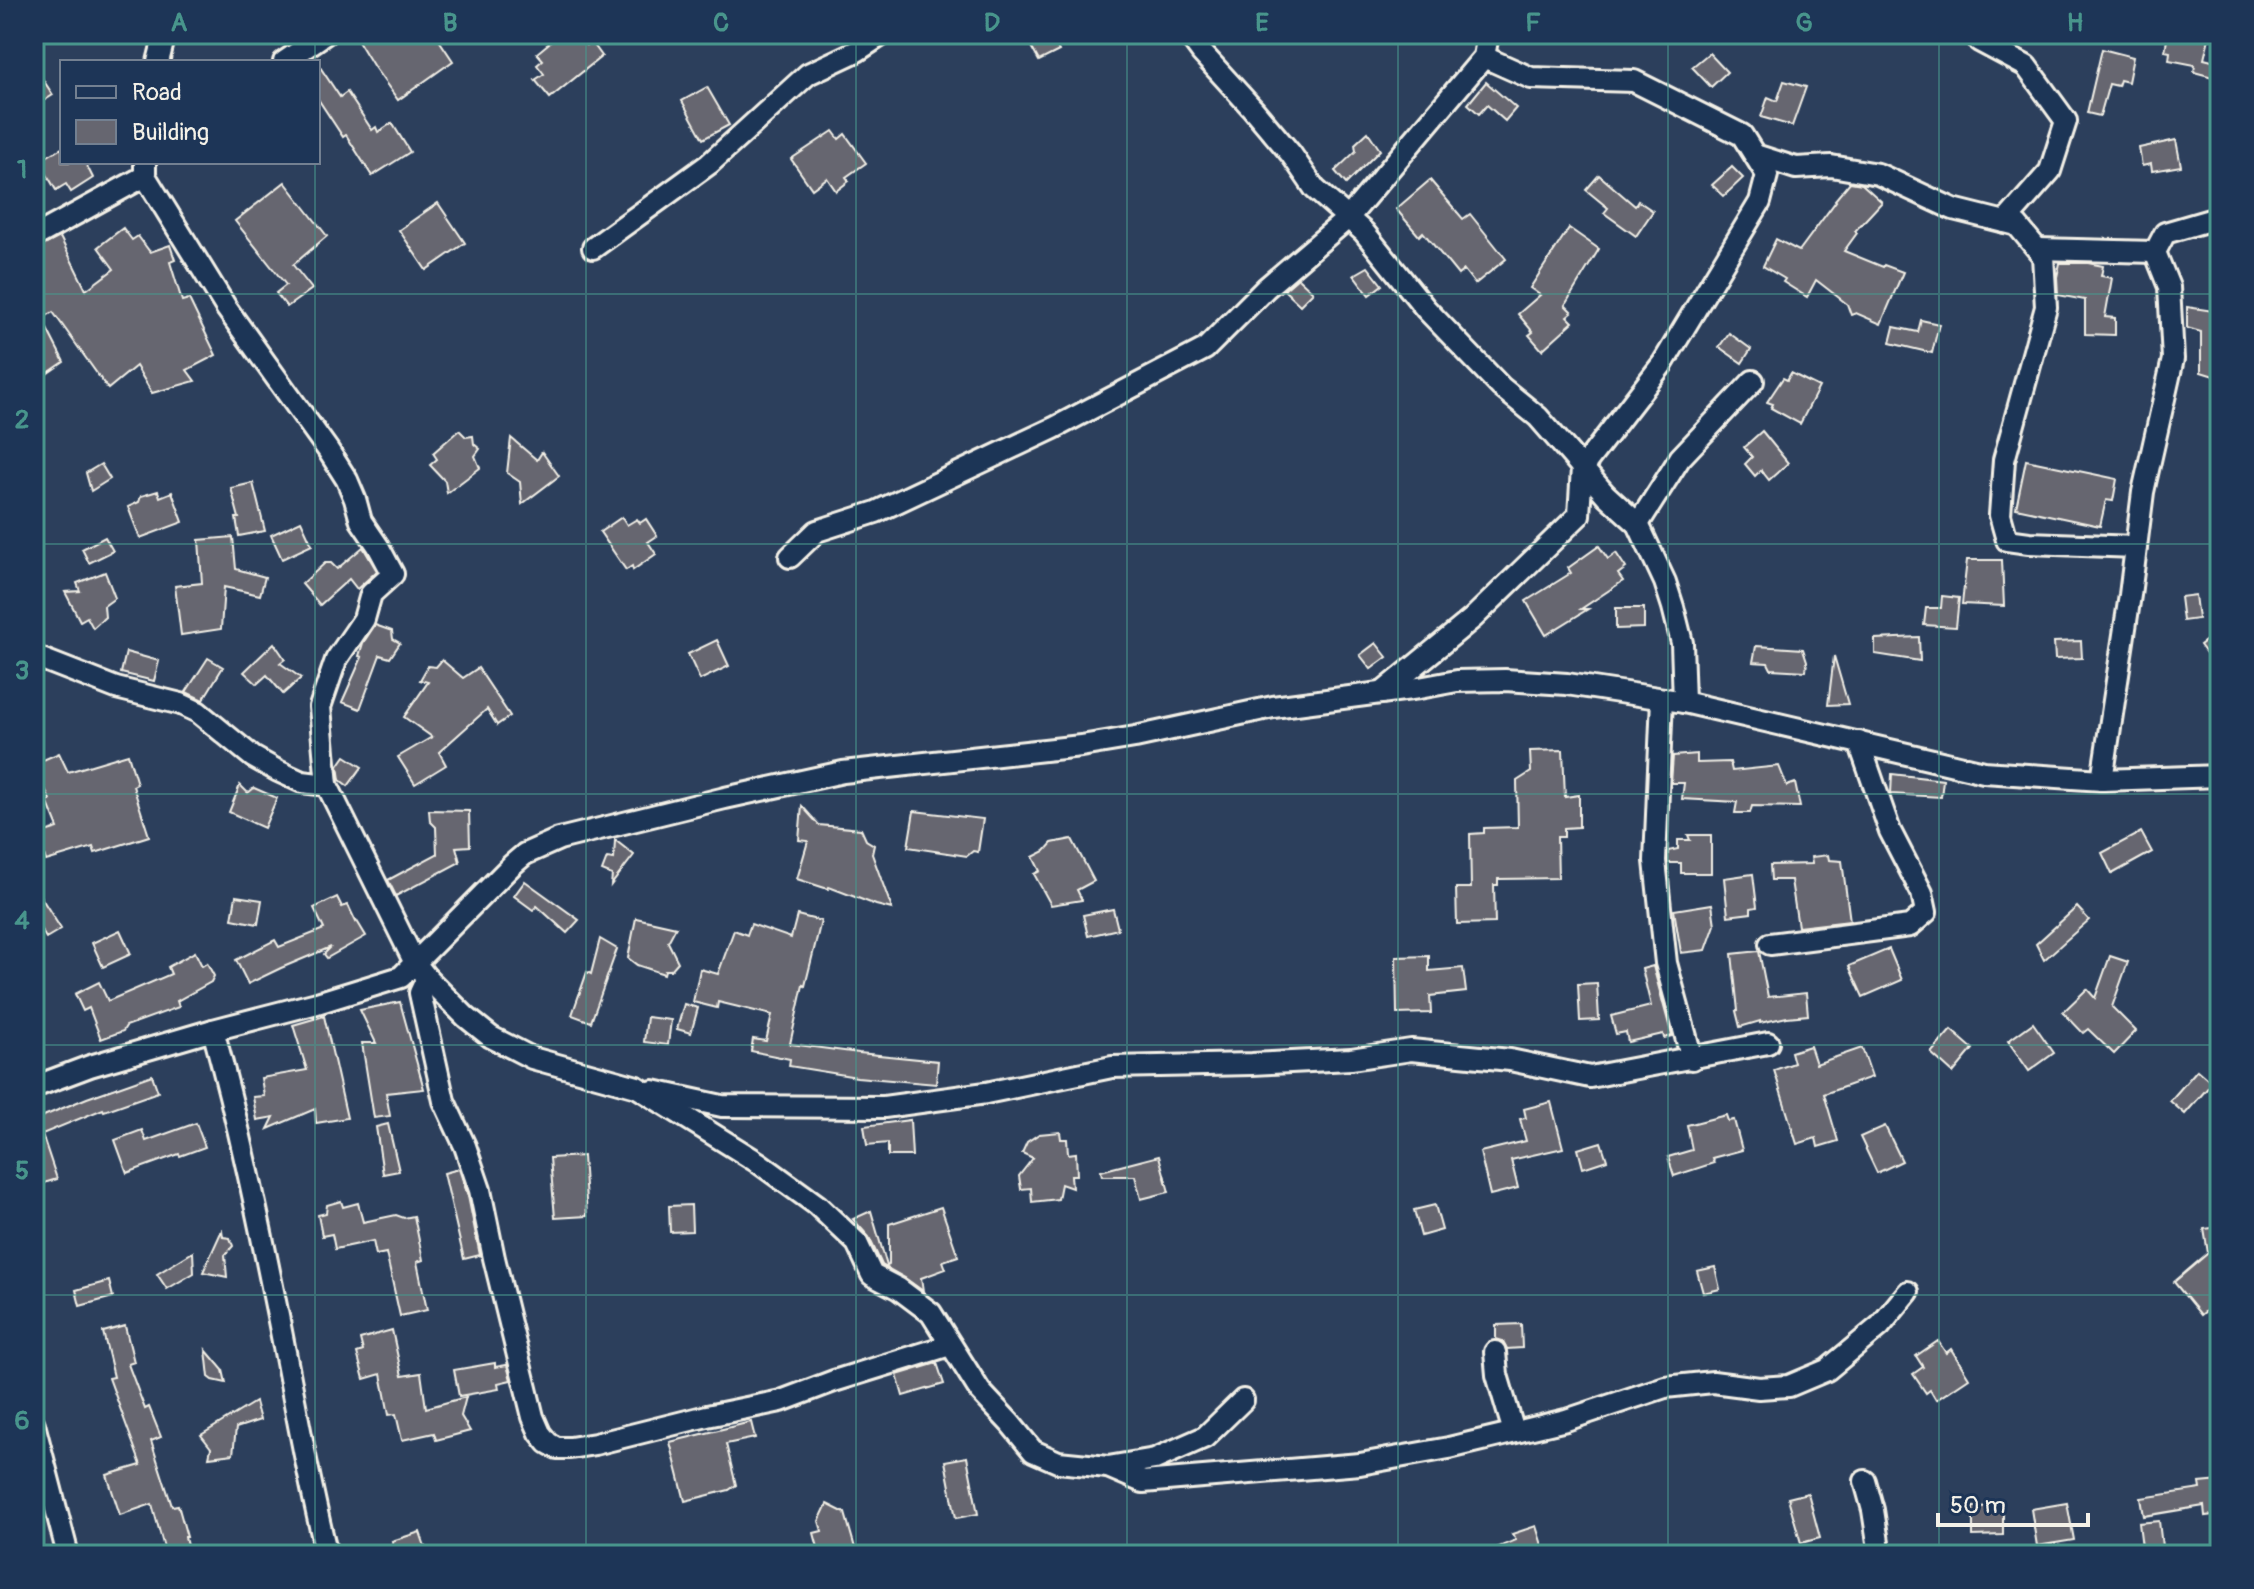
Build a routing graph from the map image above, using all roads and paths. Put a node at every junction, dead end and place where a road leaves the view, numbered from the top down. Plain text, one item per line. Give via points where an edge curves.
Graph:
1 (165, 34) edge
2 (325, 34) edge
3 (883, 34) edge
4 (1188, 34) edge
5 (1488, 34) edge
6 (1976, 34) edge
7 (1484, 57) junction
8 (158, 60) edge
9 (287, 60) edge
10 (1755, 155) junction
11 (145, 169) edge
12 (2220, 217) edge
13 (1348, 218) junction
14 (2005, 222) junction
15 (34, 237) edge
16 (593, 248) dead end
17 (2038, 249) junction
18 (2155, 252) junction
19 (1753, 381) dead end
20 (1582, 468) junction
21 (1638, 524) junction
22 (2136, 547) junction
23 (790, 557) dead end
24 (34, 656) edge
25 (1382, 693) junction
26 (1662, 699) junction
27 (1684, 702) junction
28 (1859, 742) junction
29 (2220, 776) edge
30 (2102, 780) junction
31 (327, 785) junction
32 (1770, 944) dead end
33 (421, 971) junction
34 (213, 1030) junction
35 (1768, 1043) dead end
36 (1692, 1059) junction
37 (34, 1087) edge
38 (637, 1087) junction
39 (1908, 1292) dead end
40 (950, 1345) junction
41 (1495, 1352) dead end
42 (1243, 1400) dead end
43 (34, 1424) edge
44 (1514, 1432) junction
45 (1108, 1467) junction
46 (1865, 1481) dead end
47 (68, 1555) edge
48 (327, 1555) edge
49 (1880, 1555) edge

1 - 8 street
2 - 9 street
3 - 16 street via 808,74 709,164
4 - 13 street via 1315,189
5 - 7 street
6 - 14 street via 1979,41 2026,66 2066,121 2050,171
7 - 10 street via 1531,78 1634,81 1742,135
7 - 13 street
10 - 14 street via 1796,168 1831,166 1878,174 1953,209
10 - 20 street via 1767,175 1760,202 1663,363
11 - 15 street
11 - 31 street via 227,309 347,480 361,521 393,574 371,594 364,619 336,660 320,707
12 - 18 street via 2165,233
13 - 20 street via 1443,328 1538,417
13 - 23 street via 1205,349 876,512 817,531
14 - 17 street via 2017,225
17 - 18 street
17 - 22 street via 2046,307 2004,460 2000,515 2007,540
18 - 22 street via 2169,287 2173,359
19 - 21 street via 1680,458
20 - 21 street
20 - 25 street via 1579,515 1473,618
21 - 27 street via 1673,607 1682,643
22 - 30 street
24 - 31 street via 116,688 181,704 278,771
25 - 26 street via 1481,680 1567,684
25 - 33 street via 1273,707 1081,746 843,772 559,839 512,865
26 - 27 street
26 - 36 street via 1655,861 1666,963
27 - 28 street
28 - 30 street via 1984,772
28 - 32 street via 1926,912 1910,926
29 - 30 street
31 - 33 street
33 - 34 street
33 - 38 street via 466,1017 511,1048
33 - 40 street via 420,993 444,1101 480,1190 533,1417 548,1443 557,1448 595,1444 781,1401
34 - 37 street
34 - 48 street
35 - 36 street
36 - 38 street via 1590,1077 1510,1060 1411,1050 1337,1059 1112,1067 884,1107 722,1106
38 - 40 street via 817,1205 857,1243 872,1275 931,1313
39 - 44 street via 1880,1326 1827,1370 1789,1386 1713,1382 1665,1387
40 - 45 street via 980,1391 1033,1451 1058,1462
41 - 44 street
42 - 45 street via 1205,1437 1155,1459
43 - 47 street
44 - 45 street via 1360,1464 1143,1482
46 - 49 street

